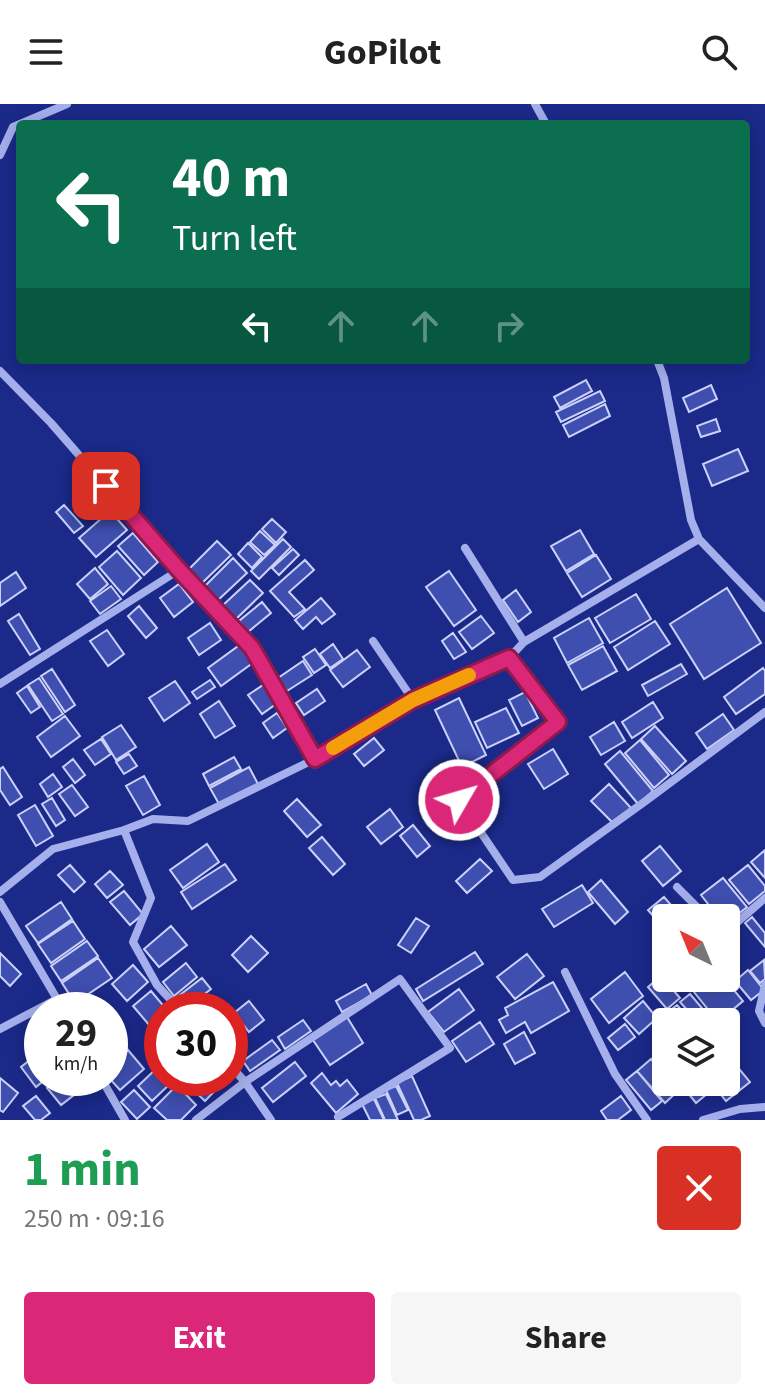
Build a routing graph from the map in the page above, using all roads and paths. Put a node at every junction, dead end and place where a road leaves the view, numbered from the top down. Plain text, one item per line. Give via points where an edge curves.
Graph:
1 (67, 104) edge
2 (29, 120) edge
3 (16, 126) edge
4 (0, 155) edge
5 (659, 364) edge
6 (0, 371) edge
7 (699, 539) junction
8 (465, 548) dead end
9 (179, 570) junction
10 (765, 608) edge
11 (373, 641) dead end
12 (524, 642) junction
13 (509, 658) junction
14 (0, 684) edge
15 (413, 700) junction
16 (765, 712) edge
17 (315, 759) junction
18 (124, 830) junction
19 (677, 887) dead end
20 (0, 892) edge
21 (765, 898) edge
22 (0, 902) edge
23 (694, 904) edge
24 (740, 920) edge
25 (565, 972) dead end
26 (765, 985) edge
27 (53, 992) edge
28 (163, 992) edge
29 (24, 1016) edge
30 (765, 1023) edge
31 (0, 1029) edge
32 (248, 1080) edge
33 (248, 1086) edge
34 (111, 1096) edge
35 (227, 1096) edge
36 (765, 1107) edge
37 (338, 1117) dead end
38 (125, 1120) edge
39 (196, 1120) edge
40 (271, 1120) edge
41 (647, 1120) edge
42 (703, 1120) edge

1 - 2 street
3 - 4 street
5 - 7 street
6 - 9 street
7 - 10 street
7 - 12 street
8 - 12 street
9 - 14 street
9 - 17 street via 252,648
11 - 15 street
12 - 13 street
13 - 15 street
13 - 16 street via 558,722 459,800 513,880 540,877
15 - 17 street
17 - 18 street via 188,821 153,819
18 - 20 street via 53,849
18 - 28 street via 151,898 133,942
19 - 23 street
21 - 24 street
22 - 27 street
25 - 41 street via 615,1074
26 - 30 street via 759,1011
29 - 31 street
32 - 37 street via 400,979 450,1048
33 - 40 street
34 - 38 street
35 - 39 street
36 - 42 street

